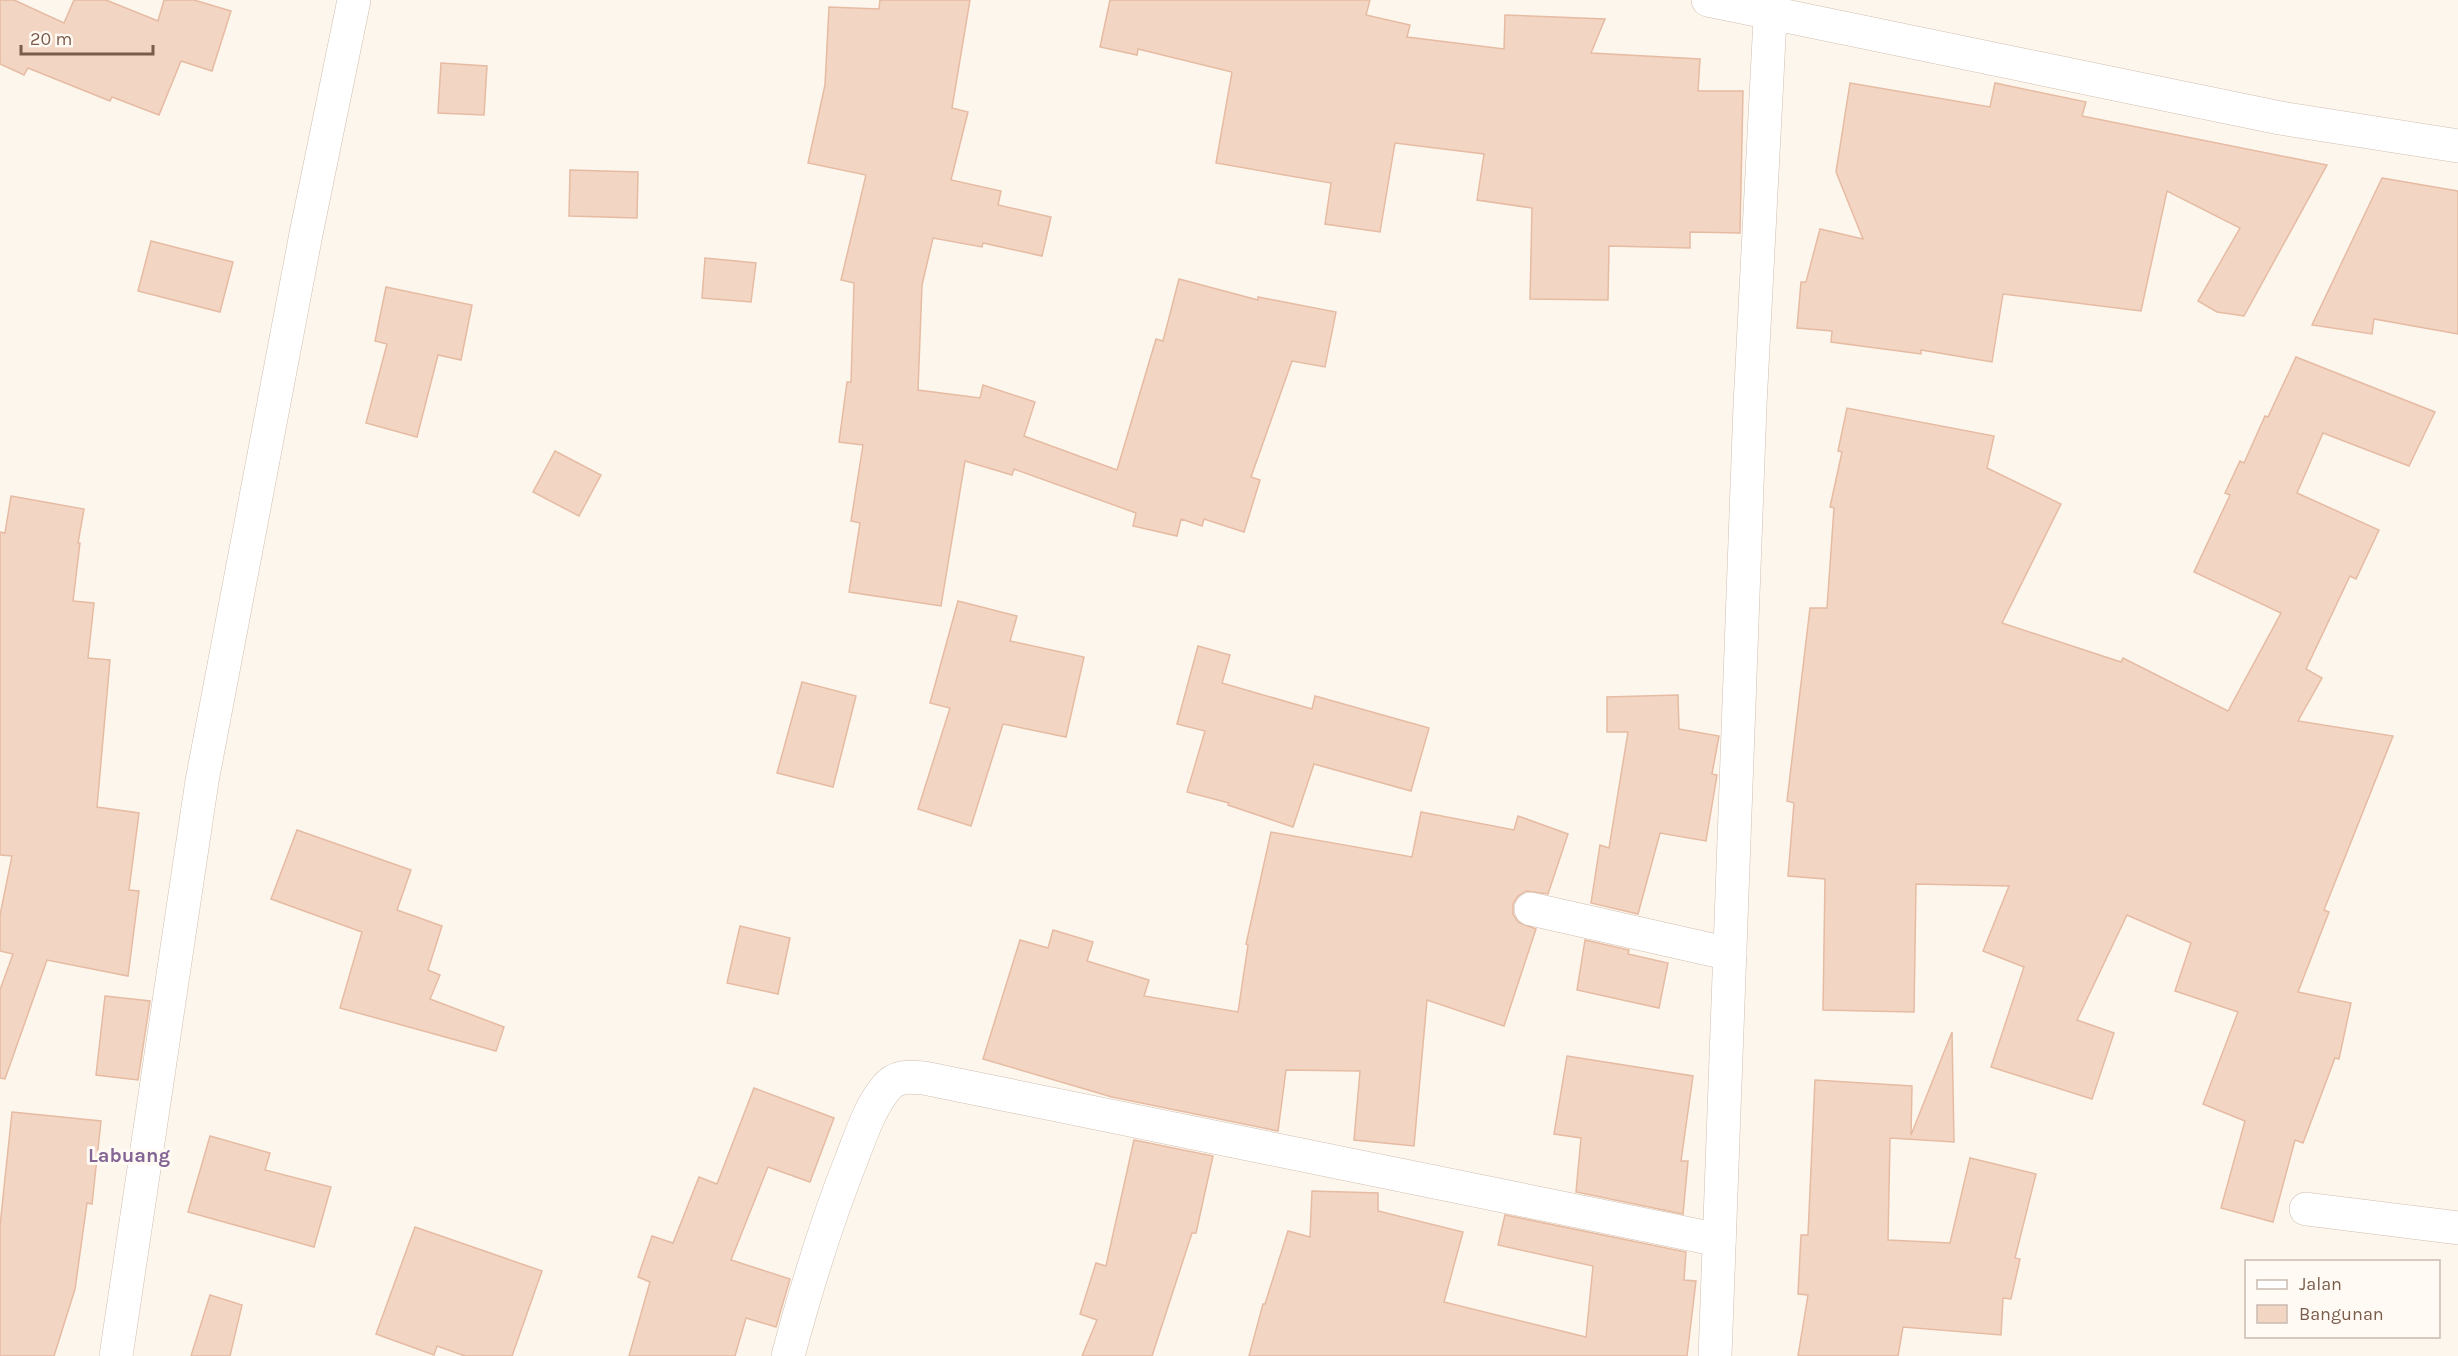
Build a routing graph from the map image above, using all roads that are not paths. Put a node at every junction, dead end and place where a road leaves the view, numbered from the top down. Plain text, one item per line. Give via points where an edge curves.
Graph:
1 (354, 0) edge
2 (1708, 0) edge
3 (1771, 7) edge
4 (2458, 146) edge
5 (1531, 909) dead end
6 (1730, 954) junction
7 (2306, 1209) dead end
8 (2458, 1228) edge
9 (1719, 1240) junction
10 (116, 1356) edge
11 (788, 1356) edge
12 (1715, 1356) edge

1 - 10 street via 202,781
2 - 3 street
3 - 4 street via 2268,116
3 - 6 street via 1750,405
5 - 6 street
6 - 9 street
7 - 8 street
9 - 11 street via 904,1077 886,1088 864,1127 836,1200
9 - 12 street

